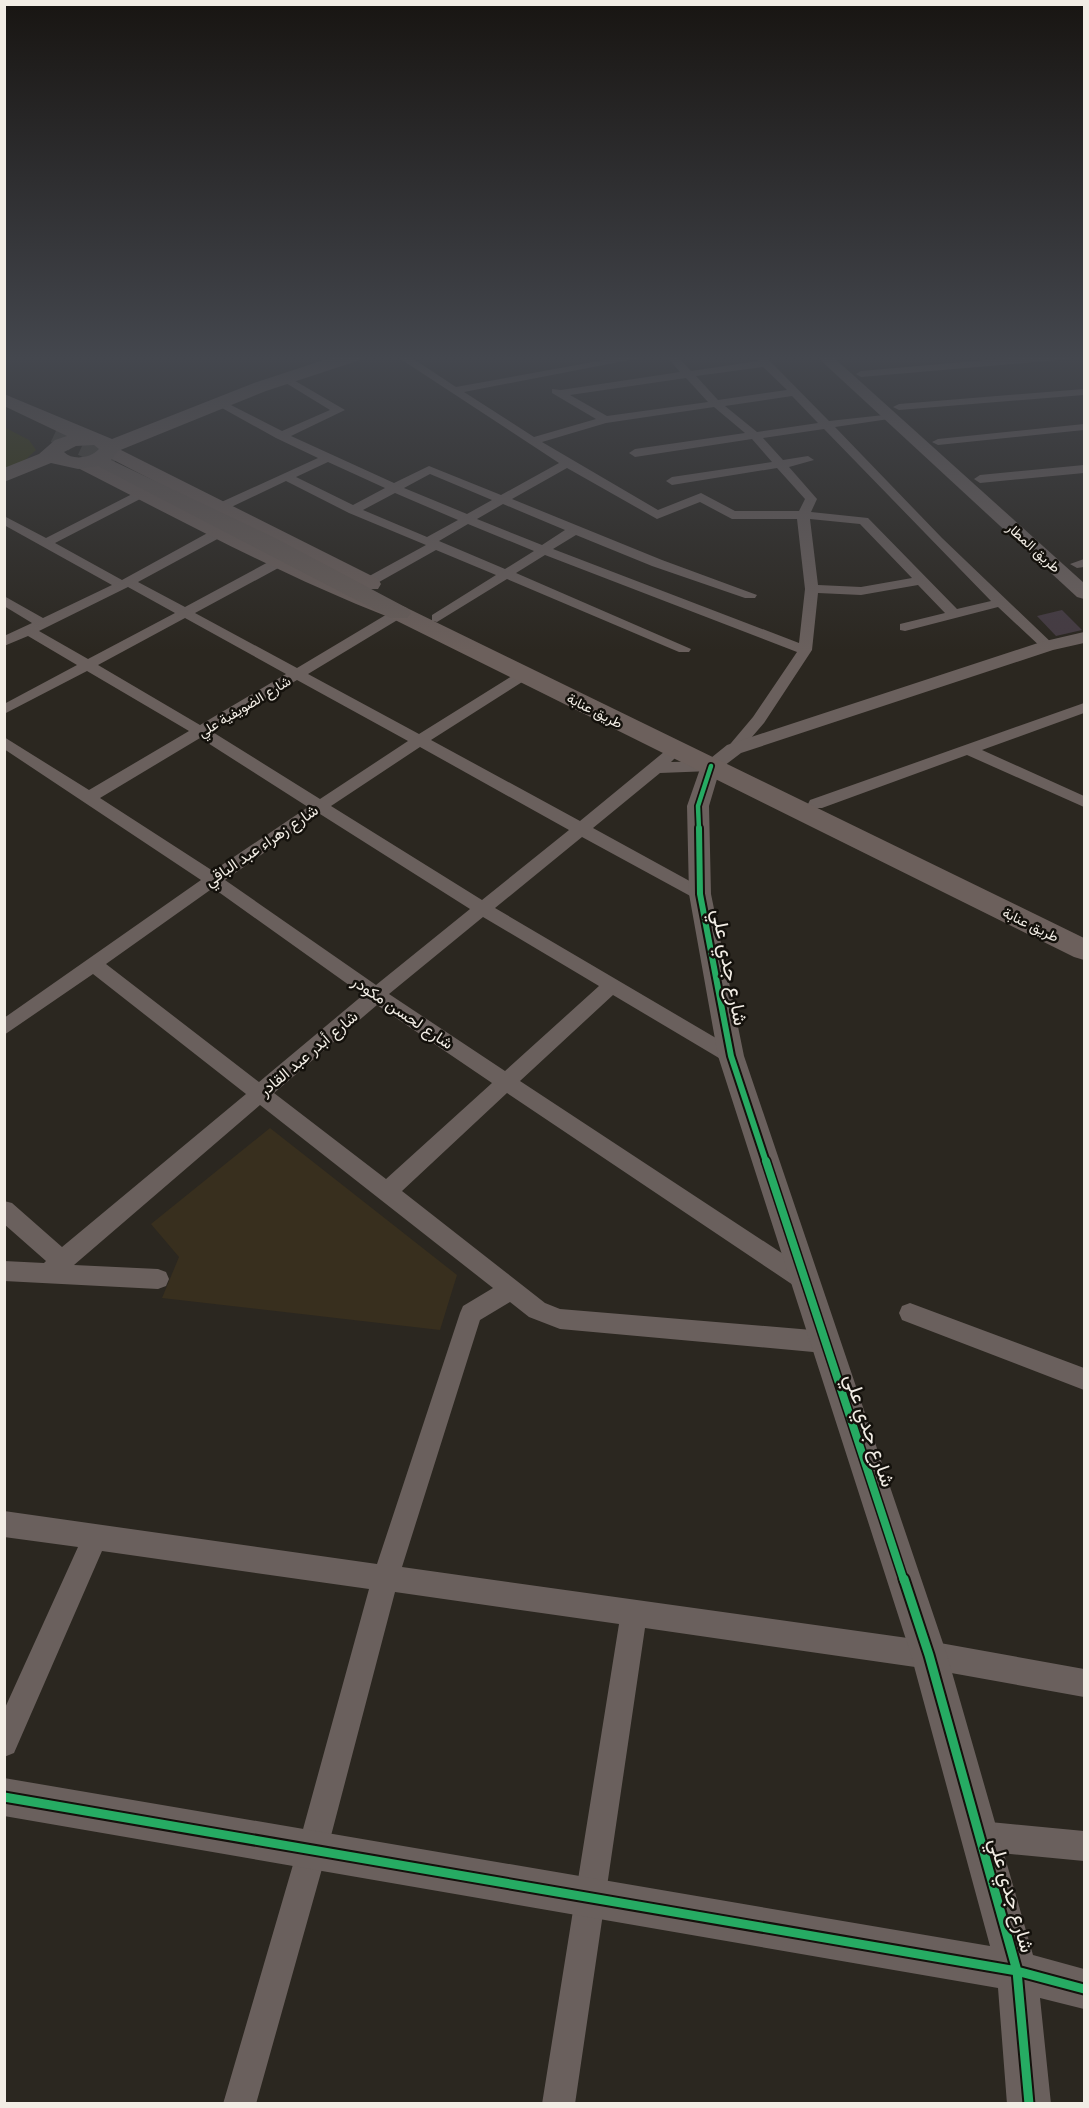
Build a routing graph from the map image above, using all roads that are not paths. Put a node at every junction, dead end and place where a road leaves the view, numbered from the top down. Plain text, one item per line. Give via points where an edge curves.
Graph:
1 (47, 454) edge
2 (49, 454) edge
3 (69, 454) edge
4 (78, 454) edge
5 (99, 454) edge
6 (119, 454) tunnel mouth
7 (121, 454) tunnel mouth
8 (319, 454) edge
9 (554, 454) edge
10 (772, 454) edge
11 (857, 454) edge
12 (938, 454) edge
13 (952, 454) edge
14 (327, 458) junction
15 (808, 460) dead end
16 (567, 463) junction
17 (781, 464) junction
18 (1084, 469) edge
19 (4, 476) edge
20 (287, 477) junction
21 (980, 479) junction
22 (672, 481) dead end
23 (396, 487) junction
24 (4, 489) edge
25 (142, 493) junction
26 (503, 498) junction
27 (221, 507) junction
28 (353, 510) junction
29 (803, 515) junction
30 (467, 518) junction
31 (4, 520) edge
32 (576, 530) junction
33 (218, 533) junction
34 (433, 542) junction
35 (45, 543) junction
36 (545, 550) junction
37 (277, 563) junction
38 (1082, 566) edge
39 (506, 573) junction
40 (922, 580) junction
41 (367, 582) junction
42 (126, 584) junction
43 (812, 589) junction
44 (1084, 593) edge
45 (750, 596) dead end
46 (4, 600) edge
47 (999, 603) junction
48 (404, 608) junction
49 (184, 614) junction
50 (954, 614) junction
51 (437, 618) junction
52 (35, 627) junction
53 (905, 627) dead end
54 (1084, 638) edge
55 (4, 642) edge
56 (1048, 646) junction
57 (684, 649) dead end
58 (1084, 649) edge
59 (805, 650) junction
60 (87, 666) junction
61 (525, 674) junction
62 (296, 675) junction
63 (1084, 708) edge
64 (4, 710) edge
65 (201, 732) junction
66 (417, 741) junction
67 (4, 742) edge
68 (675, 750) junction
69 (969, 750) junction
70 (727, 760) junction
71 (656, 768) junction
72 (88, 798) junction
73 (1084, 802) edge
74 (816, 804) junction
75 (320, 805) junction
76 (583, 828) junction
77 (211, 878) junction
78 (700, 894) junction
79 (483, 909) junction
80 (1084, 935) edge
81 (1084, 950) edge
82 (93, 964) junction
83 (612, 985) junction
84 (376, 995) junction
85 (4, 1028) edge
86 (731, 1056) junction
87 (507, 1081) junction
88 (259, 1095) junction
89 (387, 1191) junction
90 (4, 1210) edge
91 (55, 1267) junction
92 (4, 1271) edge
93 (158, 1279) dead end
94 (804, 1280) junction
95 (511, 1289) junction
96 (910, 1313) dead end
97 (824, 1342) junction
98 (1084, 1378) edge
99 (4, 1524) edge
100 (95, 1538) junction
101 (385, 1579) junction
102 (634, 1613) junction
103 (929, 1655) junction
104 (1084, 1683) edge
105 (4, 1743) edge
106 (4, 1797) edge
107 (980, 1836) junction
108 (1084, 1846) edge
109 (312, 1851) junction
110 (590, 1899) junction
111 (1017, 1971) junction
112 (1084, 1989) edge
113 (239, 2103) edge
114 (558, 2103) edge
115 (1029, 2103) edge

1 - 19 highway
2 - 24 highway
3 - 25 main road
4 - 5 highway via 97,460
6 - 48 highway, طريق عنابة via 267,543
7 - 27 main road
8 - 14 street
9 - 16 street
10 - 17 street
11 - 47 street
12 - 44 main road, طريق المطار
13 - 21 main road, طريق المطار
14 - 20 street
14 - 23 street
15 - 17 street
16 - 26 street
16 - 29 street via 657,515 701,497 732,515
17 - 22 street
17 - 29 street via 811,499
18 - 21 street
20 - 27 street
20 - 28 street
21 - 38 main road, طريق المطار
23 - 26 street via 429,470
23 - 28 street
23 - 30 street
25 - 33 main road
25 - 35 street
26 - 30 street
26 - 32 street
27 - 41 main road
28 - 34 street
29 - 40 street via 864,520
29 - 43 street
30 - 34 street
30 - 36 street
31 - 35 street
32 - 36 street
32 - 45 street
33 - 37 main road
33 - 42 street
34 - 39 street
34 - 41 street
35 - 42 street
36 - 39 street
36 - 59 street
37 - 48 main road via 319,583
37 - 49 street
39 - 51 street
39 - 57 street
40 - 43 street via 861,591
40 - 50 street
41 - 48 main road
42 - 49 street
42 - 52 street
43 - 59 street
46 - 52 street
47 - 50 street
47 - 56 street
48 - 51 main road, طريق عنابة
48 - 61 main road, طريق عنابة
48 - 62 street, شارع الضويفية علي
49 - 60 street
49 - 62 street
50 - 53 street
51 - 70 main road, طريق عنابة
52 - 55 street
52 - 60 street
54 - 56 street
56 - 70 street
58 - 70 street
59 - 70 street
60 - 64 street
60 - 65 street
61 - 66 street, شارع زهراء عبد الباقي
61 - 68 main road, طريق عنابة
62 - 65 street, شارع الضويفية علي
62 - 66 street
63 - 69 street
65 - 72 street, شارع الضويفية علي
65 - 75 street
66 - 75 street, شارع زهراء عبد الباقي
66 - 76 street
67 - 72 street, شارع لحسن مكودر
68 - 70 main road, طريق عنابة
68 - 71 street, شارع أبدر عبد القادر
69 - 73 street
69 - 74 street
70 - 71 street
70 - 74 main road, طريق عنابة
70 - 78 street, شارع جدي علي via 698,806
70 - 81 main road, طريق عنابة
71 - 76 street, شارع أبدر عبد القادر
72 - 77 street, شارع لحسن مكودر
74 - 80 main road, طريق عنابة
75 - 77 street, شارع زهراء عبد الباقي
75 - 79 street
76 - 78 street
76 - 79 street, شارع أبدر عبد القادر
77 - 82 street, شارع زهراء عبد الباقي
77 - 84 street, شارع لحسن مكودر
78 - 86 street, شارع جدي علي
79 - 83 street
79 - 84 street, شارع أبدر عبد القادر
82 - 85 street, شارع زهراء عبد الباقي
82 - 88 street
83 - 86 street
83 - 87 street
84 - 87 street, شارع لحسن مكودر
84 - 88 street, شارع أبدر عبد القادر
86 - 94 street, شارع جدي علي
87 - 89 street
87 - 94 street, شارع لحسن مكودر
88 - 89 street
88 - 91 street, شارع أبدر عبد القادر
89 - 95 street
90 - 91 street
91 - 92 street
91 - 93 street
94 - 97 street, شارع جدي علي
95 - 97 street via 537,1310 560,1319
95 - 101 street via 471,1313
96 - 98 street
97 - 103 street, شارع جدي علي
99 - 100 street
100 - 101 street
100 - 105 street
101 - 102 street
101 - 109 street
102 - 103 street
102 - 110 street
103 - 104 street
103 - 107 street, شارع جدي علي
106 - 109 street
107 - 108 street
107 - 111 street, شارع جدي علي
109 - 110 street
109 - 113 street
110 - 111 street
110 - 114 street
111 - 112 street
111 - 115 street, شارع جدي علي

